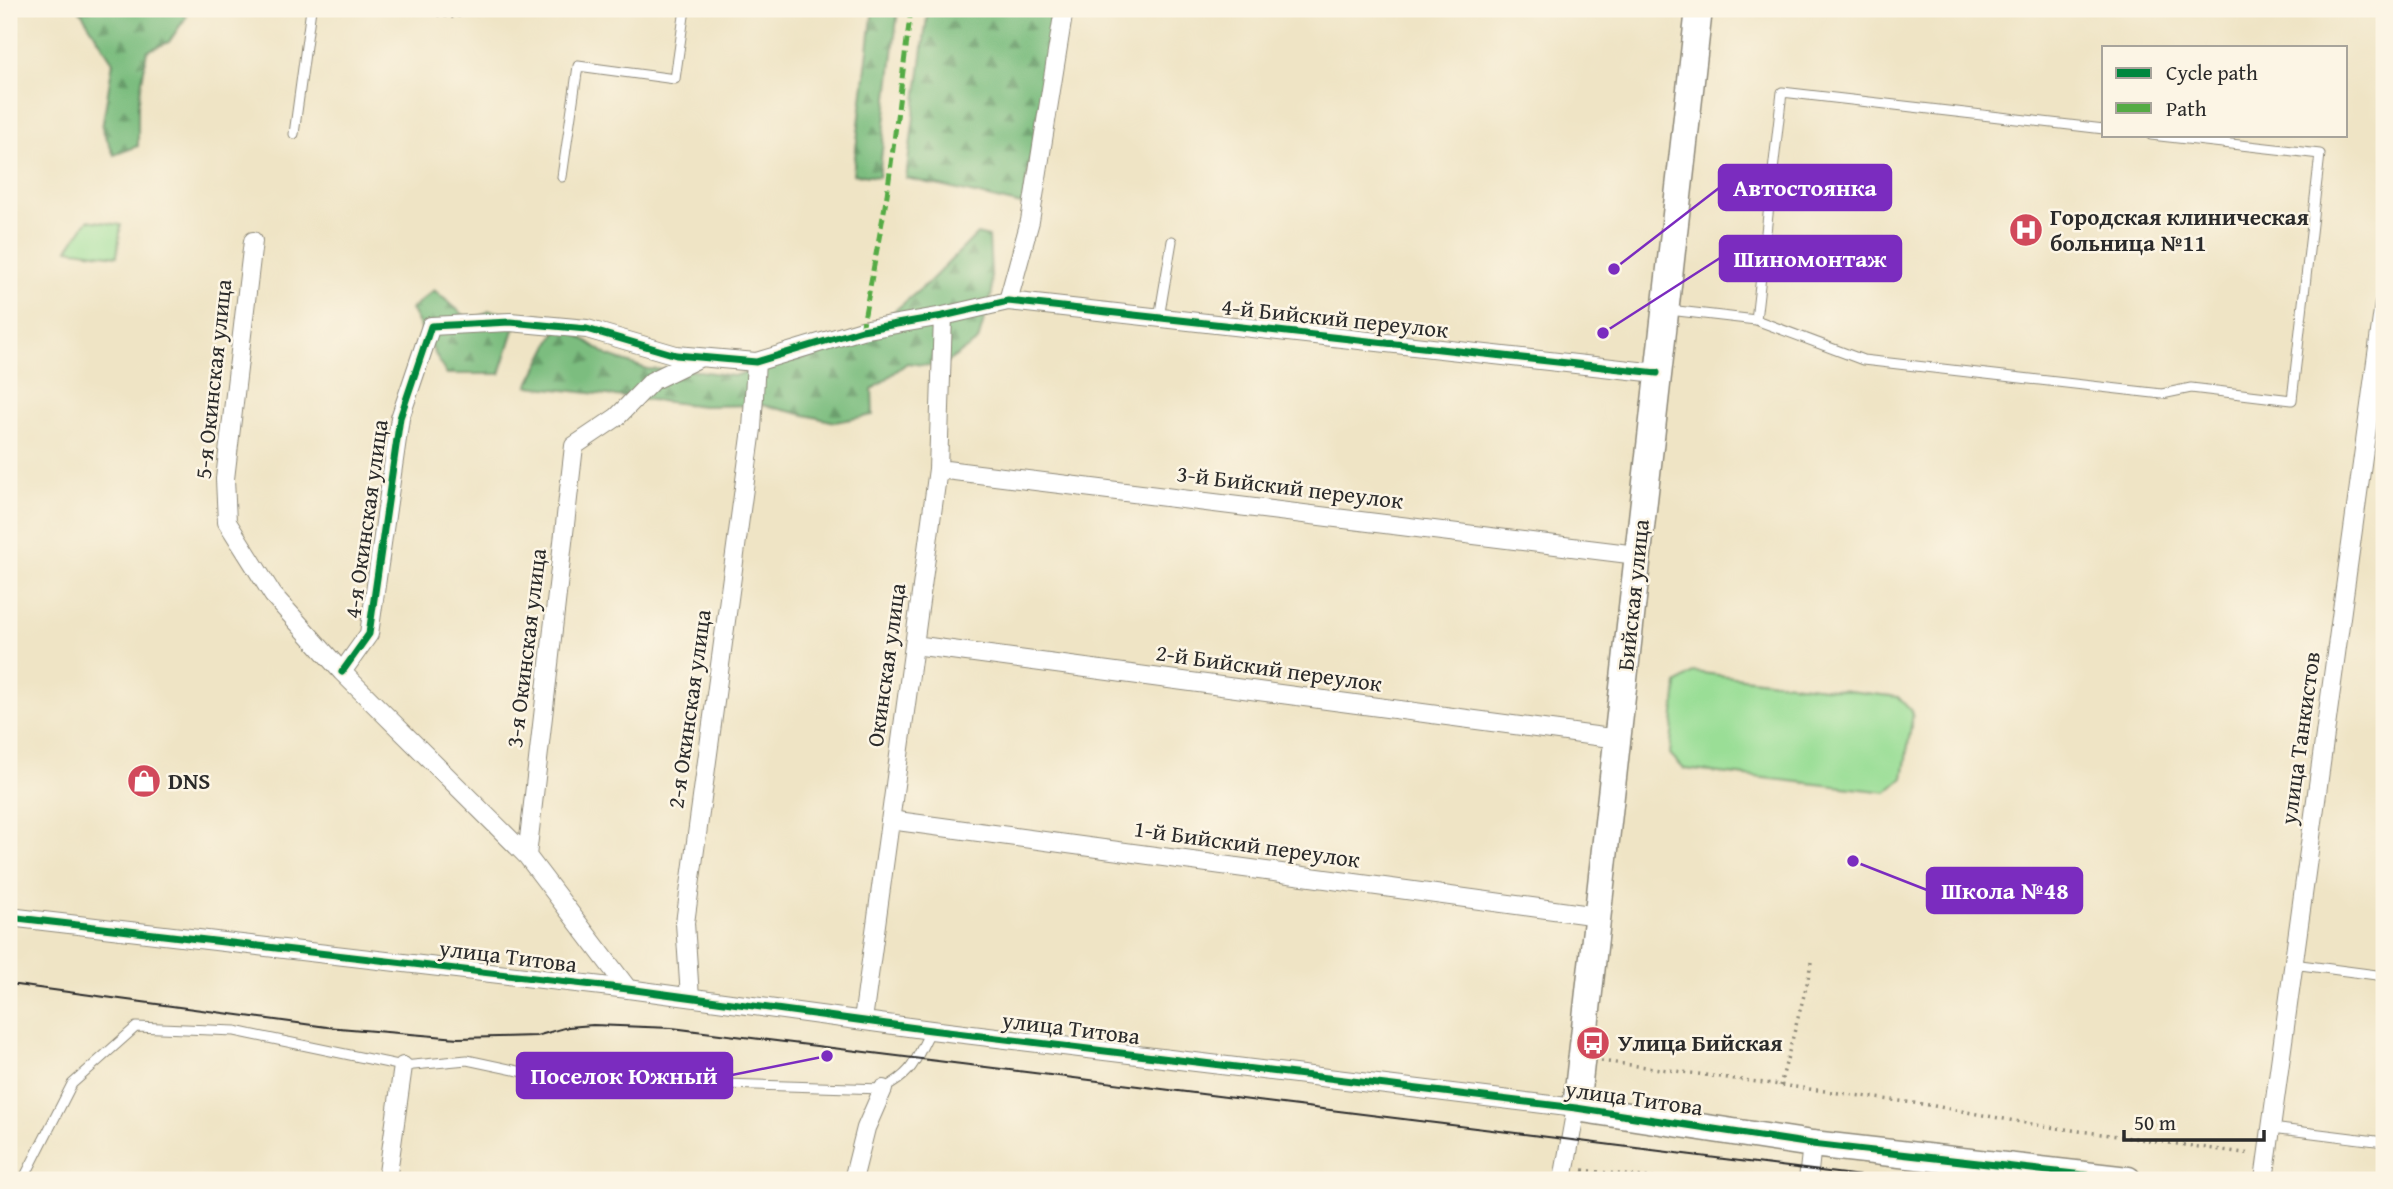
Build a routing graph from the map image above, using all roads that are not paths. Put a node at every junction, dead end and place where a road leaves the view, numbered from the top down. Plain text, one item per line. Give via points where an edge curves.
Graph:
1 (311, 9) edge
2 (685, 9) edge
3 (1064, 9) edge
4 (1699, 9) edge
5 (2102, 129) edge
6 (294, 134) dead end
7 (2160, 136) edge
8 (562, 177) dead end
9 (253, 241) dead end
10 (1172, 241) dead end
11 (1009, 300) junction
12 (2384, 303) edge
13 (1664, 309) junction
14 (943, 316) junction
15 (1159, 317) junction
16 (1756, 320) junction
17 (699, 358) junction
18 (756, 362) junction
19 (1657, 373) junction
20 (2378, 397) edge
21 (938, 469) junction
22 (1637, 555) junction
23 (914, 645) junction
24 (342, 672) junction
25 (1618, 739) junction
26 (890, 820) junction
27 (527, 856) junction
28 (1598, 916) junction
29 (9, 917) edge
30 (2294, 964) junction
31 (2384, 976) edge
32 (628, 989) junction
33 (690, 997) junction
34 (863, 1020) junction
35 (931, 1030) junction
36 (403, 1066) junction
37 (883, 1088) junction
38 (1576, 1108) junction
39 (2272, 1128) junction
40 (2384, 1142) edge
41 (1812, 1144) junction
42 (1564, 1174) edge
43 (2044, 1175) edge
44 (23, 1180) edge
45 (387, 1180) edge
46 (853, 1180) edge
47 (1808, 1180) edge
48 (2128, 1180) edge
49 (2264, 1180) edge

1 - 6 lane
2 - 8 lane via 676,79 578,65
3 - 11 street via 1030,222
4 - 13 street, Бийская улица
5 - 16 lane via 1782,92
7 - 16 lane via 2320,154 2292,400 2191,388 2162,394 1863,360
9 - 24 street, 5-я Окинская улица via 225,479 227,522 273,595
10 - 15 lane
11 - 14 street
11 - 15 street, 4-й Бийский переулок
12 - 20 street, улица Танкистов
13 - 16 lane
13 - 19 street, Бийская улица
14 - 18 street via 862,330
14 - 21 street, Окинская улица
15 - 19 street, 4-й Бийский переулок
17 - 18 street
17 - 24 street, 4-я Окинская улица via 587,329 510,322 431,326 400,418 369,634
17 - 27 street, 3-я Окинская улица via 652,381 617,416 574,446
18 - 33 street, 2-я Окинская улица via 752,429 685,923
19 - 22 street, Бийская улица
20 - 30 street, улица Танкистов
21 - 22 street, 3-й Бийский переулок
21 - 23 street, Окинская улица
22 - 25 street, Бийская улица
23 - 25 street, 2-й Бийский переулок
23 - 26 street, Окинская улица
24 - 27 street
25 - 28 street, Бийская улица
26 - 28 street, 1-й Бийский переулок
26 - 34 street, Окинская улица
27 - 32 street
28 - 38 street, Бийская улица
29 - 32 street, улица Титова
30 - 31 lane
30 - 39 street, улица Танкистов
32 - 33 street, улица Титова
33 - 34 street, улица Титова
34 - 35 street, улица Титова
35 - 37 lane via 914,1066
35 - 38 street, улица Титова
36 - 37 lane via 467,1060 599,1088 663,1082
36 - 44 lane via 235,1031 136,1027 72,1084
36 - 45 street
37 - 46 street via 866,1128
38 - 41 street, улица Титова
38 - 42 street, Бийская улица
39 - 40 lane
39 - 49 street, улица Танкистов
41 - 43 street, улица Титова
41 - 47 street
43 - 48 street, улица Титова

